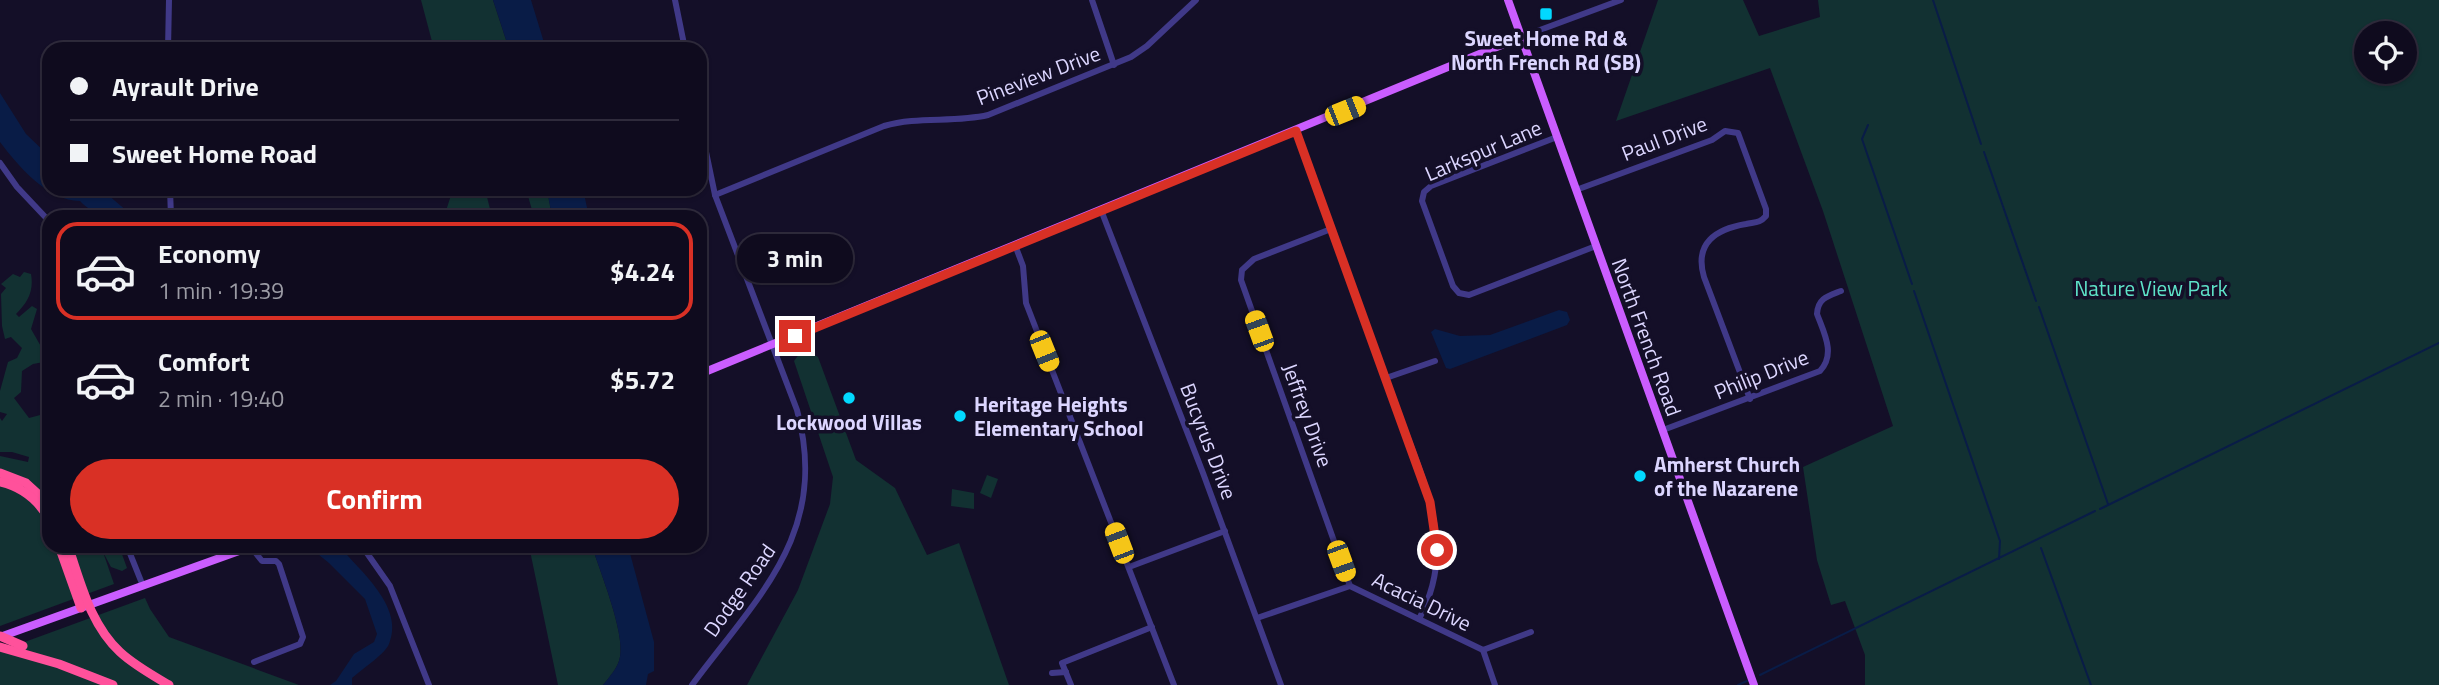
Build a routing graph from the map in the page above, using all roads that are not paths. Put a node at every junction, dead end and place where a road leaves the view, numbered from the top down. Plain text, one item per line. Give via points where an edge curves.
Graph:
1 (169, 0) edge
2 (675, 0) edge
3 (1092, 0) edge
4 (1196, 0) edge
5 (1508, 0) edge
6 (1621, 0) edge
7 (1521, 37) junction
8 (168, 42) edge
9 (684, 42) edge
10 (1114, 65) junction
11 (1296, 131) junction
12 (1556, 137) junction
13 (707, 157) edge
14 (0, 163) edge
15 (1576, 190) junction
16 (715, 195) junction
17 (1101, 210) junction
18 (42, 213) edge
19 (1331, 229) junction
20 (1015, 245) junction
21 (1596, 246) junction
22 (1841, 291) dead end
23 (772, 346) junction
24 (1435, 361) dead end
25 (707, 371) edge
26 (1386, 379) junction
27 (1750, 399) junction
28 (1663, 430) junction
29 (0, 473) edge
30 (0, 482) edge
31 (42, 498) edge
32 (42, 510) edge
33 (1225, 531) junction
34 (62, 553) edge
35 (70, 553) edge
36 (130, 553) edge
37 (235, 553) edge
38 (256, 553) edge
39 (367, 553) edge
40 (1129, 567) junction
41 (143, 586) junction
42 (1350, 586) junction
43 (84, 606) junction
44 (1257, 618) junction
45 (1419, 619) junction
46 (1152, 627) junction
47 (1531, 632) dead end
48 (0, 637) edge
49 (0, 647) edge
50 (1483, 650) junction
51 (254, 662) dead end
52 (60, 664) junction
53 (1066, 672) junction
54 (1052, 673) dead end
55 (113, 685) edge
56 (169, 685) edge
57 (429, 685) edge
58 (692, 685) edge
59 (1071, 685) edge
60 (1174, 685) edge
61 (1281, 685) edge
62 (1495, 685) edge
63 (1754, 685) edge

1 - 8 street
2 - 9 street
3 - 10 street
4 - 10 street, Pineview Drive via 1139,52
5 - 7 main road, North French Road
6 - 7 street
7 - 11 main road
7 - 12 main road, North French Road
10 - 16 street, Pineview Drive via 988,115 884,127
11 - 17 main road
11 - 19 street
12 - 15 main road, North French Road
12 - 21 street, Larkspur Lane via 1424,192 1422,201 1453,286 1469,295
13 - 16 street, Dodge Road
14 - 18 street
15 - 21 main road, North French Road
15 - 27 street, Paul Drive via 1712,140 1725,131 1738,133 1766,216 1761,222 1713,236 1704,246 1701,261
16 - 23 street, Dodge Road
17 - 20 main road
17 - 33 street, Bucyrus Drive
19 - 26 street
19 - 42 street, Jeffrey Drive via 1254,259 1242,270 1241,279
20 - 23 main road
20 - 40 street via 1023,266 1026,303
21 - 28 main road, North French Road
22 - 27 street, Philip Drive via 1825,297 1818,308 1829,349 1825,367
23 - 25 main road
23 - 58 street, Dodge Road via 797,410 805,446 801,517 778,569
24 - 26 street
26 - 45 street via 1430,502 1436,534 1434,580
27 - 28 street, Philip Drive
28 - 63 main road, North French Road
29 - 31 highway via 26,483
30 - 32 highway via 31,496
33 - 40 street
33 - 44 street, Bucyrus Drive
34 - 43 highway
35 - 43 highway
36 - 41 street
37 - 41 main road
38 - 51 street via 262,561 279,564 303,637 300,644
39 - 57 street via 390,586
40 - 46 street
41 - 43 main road
42 - 44 street, Acacia Drive
42 - 45 street, Acacia Drive
43 - 48 main road
43 - 56 highway via 120,652
44 - 61 street, Bucyrus Drive
45 - 50 street, Acacia Drive
46 - 53 street via 1062,663
46 - 60 street
47 - 50 street, Acacia Drive
48 - 52 highway, bridge
49 - 52 highway
50 - 62 street
52 - 55 highway
53 - 54 street
53 - 59 street

